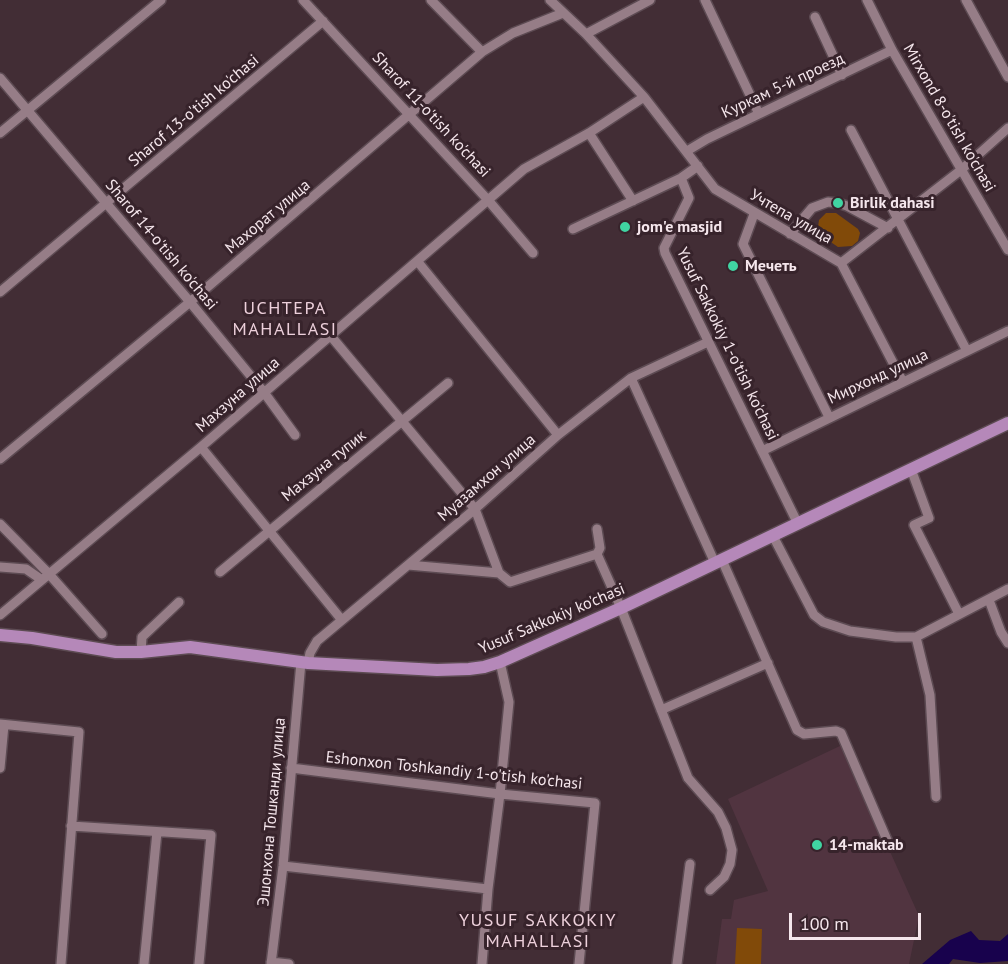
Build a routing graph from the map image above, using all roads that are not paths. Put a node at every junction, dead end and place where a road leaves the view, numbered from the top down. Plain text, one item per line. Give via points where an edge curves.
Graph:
1 (161, 0) edge
2 (303, 0) edge
3 (431, 0) edge
4 (550, 0) edge
5 (650, 0) edge
6 (705, 0) edge
7 (867, 0) edge
8 (966, 0) edge
9 (563, 13) junction
10 (815, 17) dead end
11 (323, 21) junction
12 (586, 34) junction
13 (892, 50) junction
14 (482, 52) junction
15 (842, 75) junction
16 (1008, 77) edge
17 (0, 78) edge
18 (644, 97) junction
19 (27, 110) junction
20 (759, 114) junction
21 (410, 116) junction
22 (1008, 128) edge
23 (851, 130) dead end
24 (0, 133) edge
25 (589, 133) junction
26 (687, 151) junction
27 (698, 166) junction
28 (961, 170) junction
29 (681, 178) junction
30 (488, 200) junction
31 (633, 201) junction
32 (107, 203) junction
33 (754, 214) junction
34 (898, 220) junction
35 (573, 228) dead end
36 (888, 228) junction
37 (790, 234) junction
38 (1008, 250) edge
39 (533, 253) dead end
40 (418, 262) junction
41 (841, 263) junction
42 (0, 292) edge
43 (190, 302) junction
44 (1008, 331) edge
45 (330, 335) junction
46 (708, 342) junction
47 (967, 351) junction
48 (631, 378) junction
49 (903, 382) junction
50 (448, 383) dead end
51 (263, 391) junction
52 (829, 417) junction
53 (403, 421) junction
54 (1008, 423) edge
55 (295, 435) dead end
56 (558, 435) junction
57 (201, 447) junction
58 (762, 451) junction
59 (0, 459) edge
60 (910, 469) junction
61 (475, 509) junction
62 (0, 524) edge
63 (798, 524) junction
64 (597, 529) dead end
65 (269, 531) junction
66 (773, 536) junction
67 (597, 554) junction
68 (719, 562) junction
69 (408, 565) junction
70 (0, 567) edge
71 (220, 572) dead end
72 (499, 573) junction
73 (46, 577) junction
74 (1008, 589) edge
75 (989, 600) junction
76 (179, 602) dead end
77 (621, 608) junction
78 (959, 614) junction
79 (0, 615) edge
80 (341, 619) junction
81 (102, 633) dead end
82 (0, 635) edge
83 (916, 637) junction
84 (1008, 643) edge
85 (141, 652) junction
86 (500, 662) junction
87 (304, 663) junction
88 (768, 663) junction
89 (662, 710) junction
90 (2, 724) edge
91 (0, 768) edge
92 (291, 768) junction
93 (500, 794) junction
94 (936, 797) dead end
95 (71, 826) junction
96 (157, 832) junction
97 (887, 840) dead end
98 (690, 864) dead end
99 (283, 866) junction
100 (488, 889) junction
101 (710, 890) dead end
102 (271, 963) edge
103 (61, 964) edge
104 (144, 964) edge
105 (199, 964) edge
106 (289, 964) edge
107 (482, 964) edge
108 (579, 964) edge
109 (677, 964) edge

1 - 19 street
2 - 11 street, Sharof 11-o'tish ko'chasi
3 - 14 street
4 - 9 street, Учтепа улица
5 - 12 street
6 - 20 street
7 - 13 street, Mirxond 8-o'tish ko'chasi
8 - 16 street
9 - 12 street, Учтепа улица
9 - 14 street, Махорат улица via 513,33
10 - 15 street
11 - 21 street, Sharof 11-o'tish ko'chasi
11 - 32 street, Sharof 13-o'tish ko'chasi
12 - 18 street, Учтепа улица
13 - 15 street, Куркам 5-й проезд
13 - 28 street, Mirxond 8-o'tish ko'chasi
14 - 21 street, Махорат улица
15 - 20 street, Куркам 5-й проезд
17 - 19 street, Sharof 14-o'tish ko'chasi
18 - 25 street, Махзуна улица
18 - 26 street, Учтепа улица
19 - 24 street
19 - 32 street, Sharof 14-o'tish ko'chasi
20 - 26 street, Куркам 5-й проезд
21 - 30 street, Sharof 11-o'tish ko'chasi
21 - 43 street, Махорат улица
22 - 28 street, Учтепа улица
23 - 34 street
25 - 30 street, Махзуна улица via 524,169
25 - 31 street
26 - 27 street, Учтепа улица
27 - 29 street
27 - 33 street, Учтепа улица via 715,189
28 - 34 street, Учтепа улица
28 - 38 street, Mirxond 8-o'tish ko'chasi
29 - 31 street
29 - 46 street, Yusuf Sakkokiy 1-o'tish ko'chasi via 689,198 664,248
30 - 39 street, Sharof 11-o'tish ko'chasi
30 - 40 street, Махзуна улица
31 - 35 street
32 - 42 street, Sharof 13-o'tish ko'chasi
32 - 43 street, Sharof 14-o'tish ko'chasi
33 - 37 street, Учтепа улица
33 - 52 street via 743,244
34 - 36 street, Учтепа улица
34 - 47 street
36 - 37 street via 837,202 828,202 812,208
36 - 41 street, Учтепа улица
37 - 41 street, Учтепа улица
40 - 45 street, Махзуна улица
40 - 56 street
41 - 49 street
43 - 51 street, Sharof 14-o'tish ko'chasi
43 - 59 street, Махорат улица
44 - 47 street, Мирхонд улица
45 - 51 street, Махзуна улица
45 - 53 street
46 - 48 street, Муазамхон улица
46 - 58 street, Yusuf Sakkokiy 1-o'tish ko'chasi
47 - 49 street, Мирхонд улица
48 - 56 street, Муазамхон улица
48 - 68 street
49 - 52 street, Мирхонд улица
50 - 53 street, Махзуна тупик
51 - 55 street, Sharof 14-o'tish ko'chasi
51 - 57 street, Махзуна улица
52 - 58 street, Мирхонд улица
53 - 61 street
53 - 65 street, Махзуна тупик
54 - 60 main road, Yusuf Sakkokiy ko'chasi
56 - 61 street, Муазамхон улица
57 - 65 street
57 - 73 street, Махзуна улица
58 - 63 street, Yusuf Sakkokiy 1-o'tish ko'chasi
60 - 63 main road, Yusuf Sakkokiy ko'chasi
60 - 78 street via 929,518 914,525
61 - 69 street, Муазамхон улица
61 - 72 street
62 - 73 street
63 - 66 main road, Yusuf Sakkokiy ko'chasi
64 - 67 street
65 - 71 street, Махзуна тупик
65 - 80 street
66 - 68 main road, Yusuf Sakkokiy ko'chasi
66 - 83 street via 814,615 823,622 859,632
67 - 72 street via 510,582
67 - 77 street
68 - 77 main road, Yusuf Sakkokiy ko'chasi
68 - 88 street
69 - 72 street
69 - 80 street, Муазамхон улица
70 - 73 street via 26,569
73 - 79 street, Махзуна улица
73 - 81 street
74 - 75 street
75 - 78 street
75 - 84 street
76 - 85 street via 142,637
77 - 86 main road, Yusuf Sakkokiy ko'chasi
77 - 89 street
78 - 83 street
80 - 87 street, Муазамхон улица via 317,641
82 - 85 main road, Yusuf Sakkokiy ko'chasi via 108,652
83 - 94 street via 930,695
85 - 87 main road, Yusuf Sakkokiy ko'chasi via 190,647
86 - 87 main road, Yusuf Sakkokiy ko'chasi via 453,670
86 - 93 street via 509,702
87 - 92 street, Эшонхона Тошканди улица
88 - 89 street
88 - 97 street via 797,730 804,734 841,733
89 - 101 street via 688,778 718,812 732,850 724,876
90 - 91 street
90 - 95 street via 79,732
92 - 93 street, Eshonxon Toshkandiy 1-o'tish ko'chasi
92 - 99 street, Эшонхона Тошканди улица
93 - 100 street
93 - 108 street, Eshonxon Toshkandiy 1-o'tish ko'chasi via 595,803
95 - 96 street
95 - 103 street
96 - 104 street
96 - 105 street via 211,835
98 - 109 street
99 - 100 street
99 - 102 street, Эшонхона Тошканди улица
100 - 107 street
102 - 106 street

